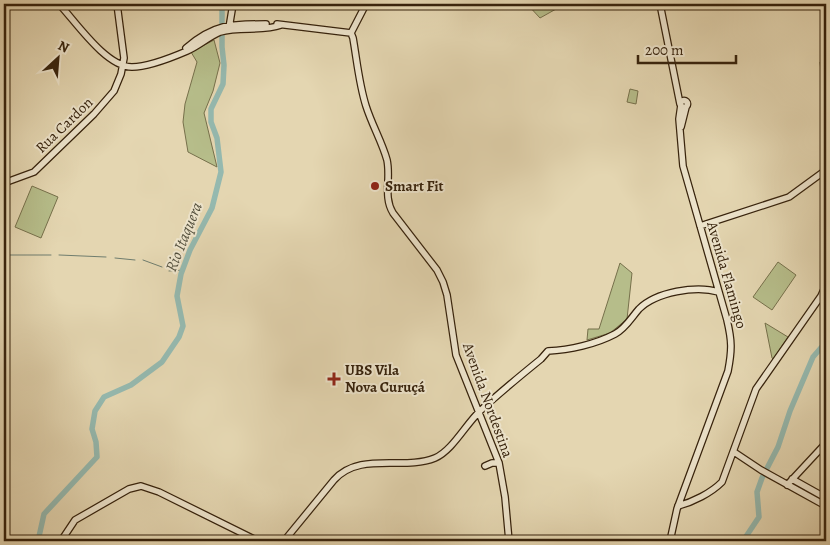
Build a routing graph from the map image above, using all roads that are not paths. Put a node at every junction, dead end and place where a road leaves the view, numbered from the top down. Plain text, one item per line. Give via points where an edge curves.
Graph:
1 (59, 4) edge
2 (117, 4) edge
3 (232, 4) edge
4 (366, 4) edge
5 (660, 4) edge
6 (231, 12) junction
7 (243, 24) junction
8 (281, 25) junction
9 (227, 28) junction
10 (351, 33) junction
11 (122, 65) junction
12 (134, 67) junction
13 (119, 79) junction
14 (826, 170) edge
15 (4, 183) edge
16 (700, 226) junction
17 (826, 273) edge
18 (719, 292) junction
19 (479, 412) junction
20 (826, 443) edge
21 (734, 452) junction
22 (499, 463) junction
23 (485, 466) dead end
24 (792, 480) junction
25 (787, 485) junction
26 (826, 498) edge
27 (678, 506) junction
28 (826, 506) edge
29 (61, 541) edge
30 (258, 541) edge
31 (284, 541) edge
32 (509, 541) edge
33 (670, 541) edge

1 - 11 street via 99,49
2 - 11 street, Rua Cardon via 124,58
3 - 6 street
4 - 10 street
5 - 16 street, Avenida Flamingo via 682,104 683,166
6 - 7 street
6 - 9 street
7 - 8 street
7 - 9 street
8 - 9 street
8 - 10 street
9 - 12 street via 195,41 181,53
10 - 19 street, Avenida Nordestina via 366,107 387,163 389,207 442,278 456,355
11 - 12 street
11 - 13 street, Rua Cardon
12 - 13 street
13 - 15 street, Rua Cardon via 112,96 34,172
14 - 16 street via 789,197
16 - 18 street, Avenida Flamingo
17 - 21 street via 821,296 756,389
18 - 19 street via 698,289 670,293 644,305 615,334 574,347 548,351
18 - 27 street, Avenida Flamingo via 732,340 729,365
19 - 22 street, Avenida Nordestina
19 - 31 street via 436,457 407,463 362,464 343,472
20 - 24 street
21 - 25 street
21 - 27 street via 720,484
22 - 23 street
22 - 32 street, Avenida Nordestina
24 - 25 street
24 - 26 street
25 - 28 street
27 - 33 street, Avenida Flamingo
29 - 30 street via 75,520 129,489 141,486

